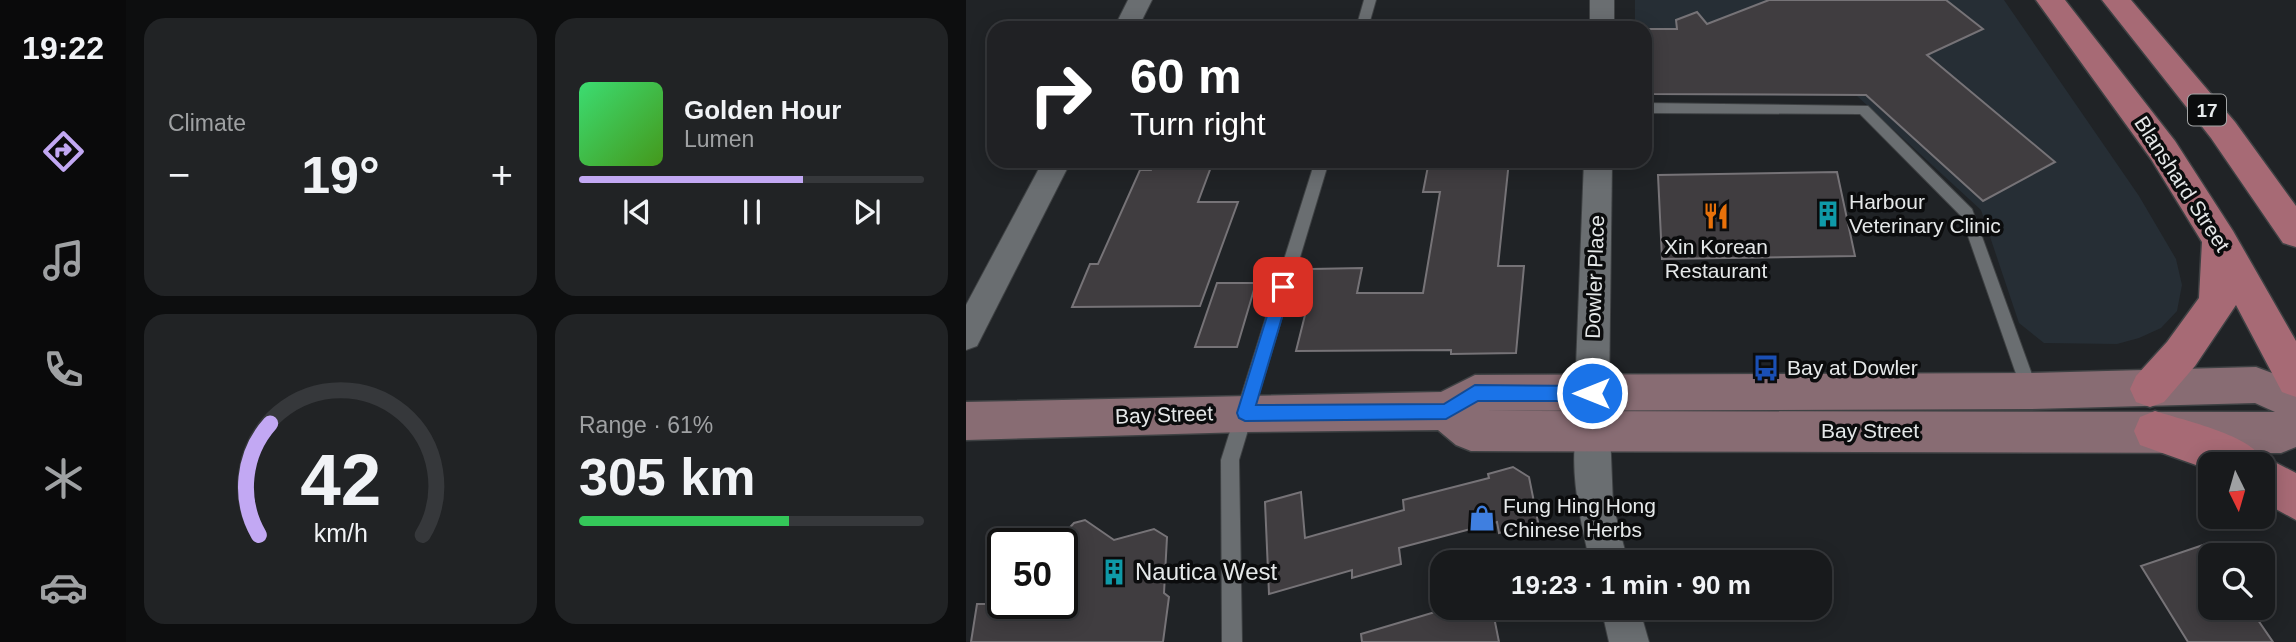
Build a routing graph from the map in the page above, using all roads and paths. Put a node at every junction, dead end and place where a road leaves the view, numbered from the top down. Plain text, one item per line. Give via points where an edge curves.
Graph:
1 (1140, 0) edge
2 (1370, 0) edge
3 (1602, 0) edge
4 (2050, 0) edge
5 (2116, 0) edge
6 (1130, 21) edge
7 (1364, 21) edge
8 (1602, 21) edge
9 (1652, 108) edge
10 (1052, 168) edge
11 (1320, 168) edge
12 (1598, 168) edge
13 (2295, 229) edge
14 (2220, 241) junction
15 (966, 336) edge
16 (2296, 379) edge
17 (2150, 388) junction
18 (2030, 391) junction
19 (2296, 401) edge
20 (1592, 412) junction
21 (1245, 413) junction
22 (2296, 420) edge
23 (966, 421) edge
24 (2155, 431) junction
25 (2217, 452) edge
26 (2275, 485) edge
27 (2296, 498) edge
28 (1606, 550) edge
29 (1623, 620) edge
30 (1232, 642) edge
31 (1629, 642) edge

1 - 6 street
2 - 7 lane
3 - 8 street
4 - 14 main road, Blanshard Street via 2163,150
5 - 13 main road, 17 via 2223,130
9 - 18 lane via 1863,109 1967,214
10 - 15 street
11 - 21 lane
12 - 20 street, Dowler Place
14 - 16 main road, Blanshard Street
14 - 17 main road via 2218,302
17 - 18 main road, Bay Street
17 - 19 main road, Bay Street via 2256,385
18 - 20 main road, Bay Street
20 - 21 main road, Bay Street via 1471,430 1446,411
20 - 24 main road, Bay Street
20 - 28 street, Dowler Place via 1594,505
21 - 23 main road, Bay Street
21 - 30 lane via 1230,460
22 - 24 main road, Bay Street via 2281,433
24 - 25 main road
26 - 27 main road
29 - 31 street

